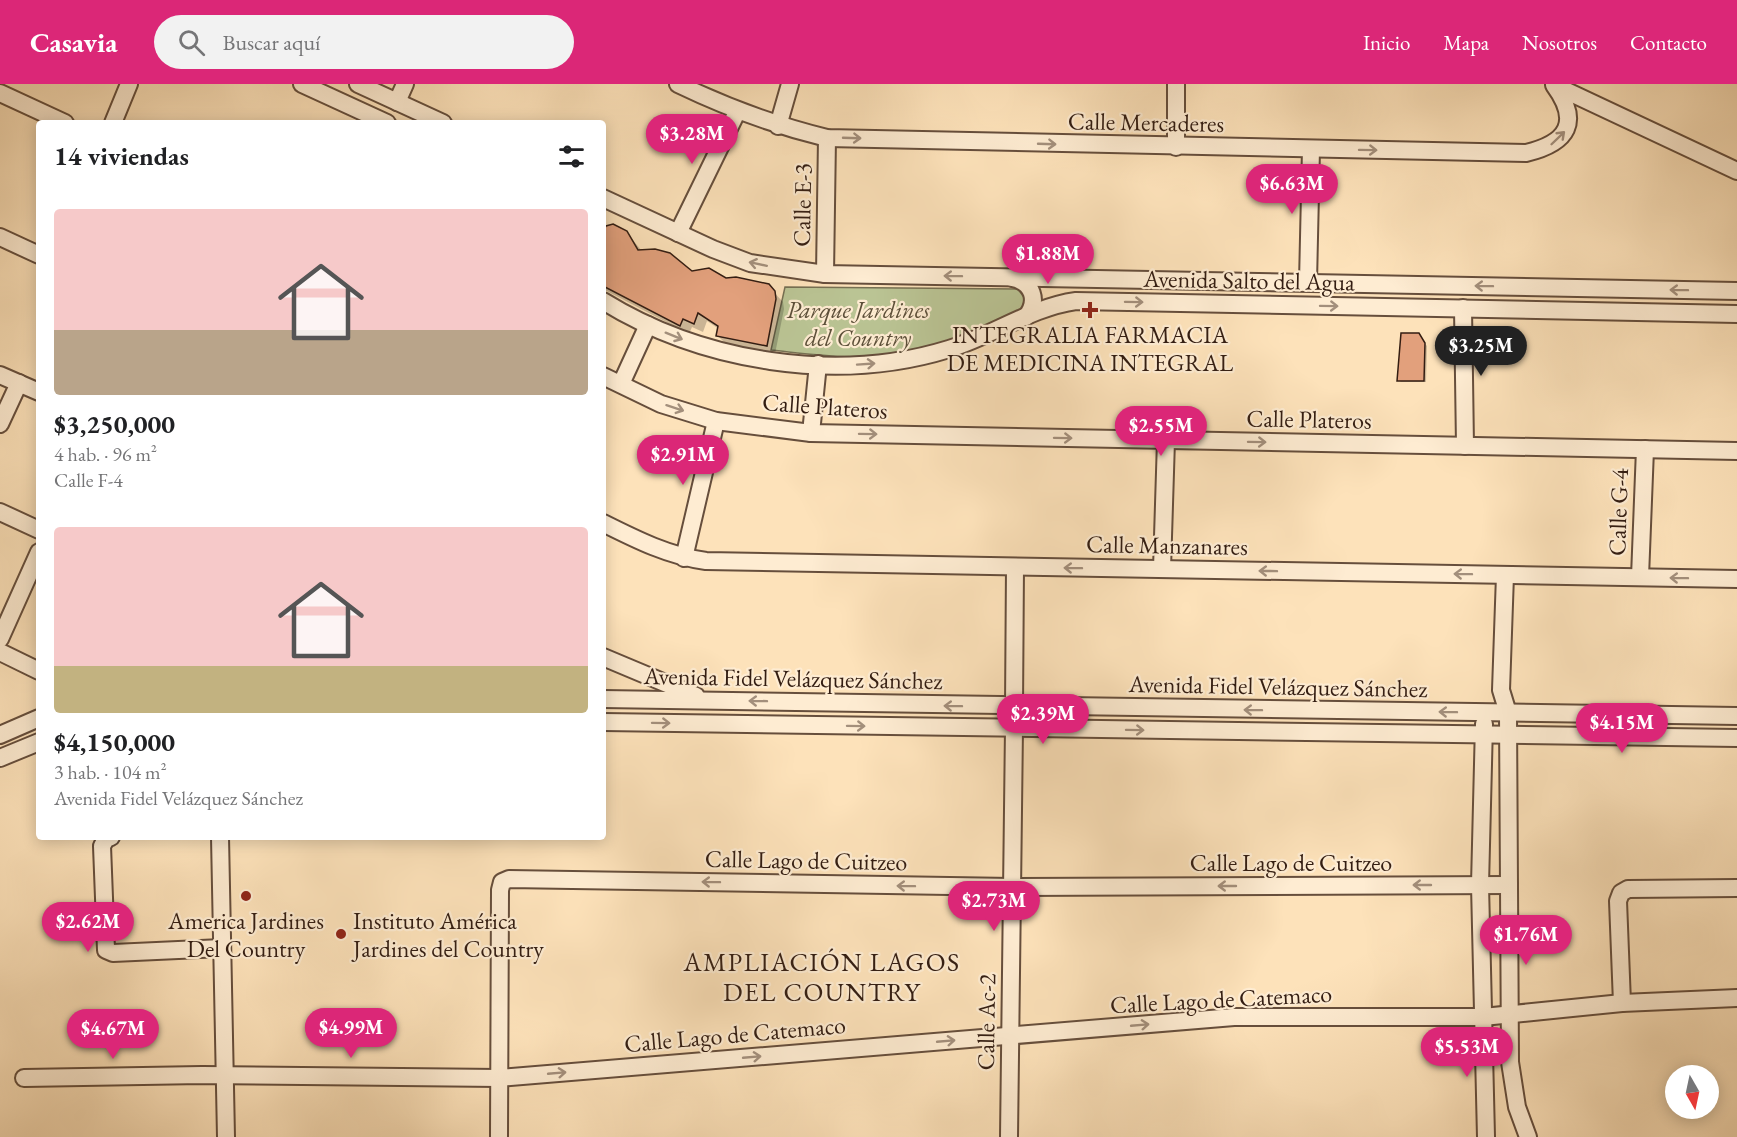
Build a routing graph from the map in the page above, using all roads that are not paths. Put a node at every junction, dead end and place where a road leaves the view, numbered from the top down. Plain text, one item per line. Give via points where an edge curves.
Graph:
1 (129, 84) edge
2 (302, 84) edge
3 (358, 84) edge
4 (405, 84) edge
5 (678, 84) edge
6 (790, 84) edge
7 (1176, 84) edge
8 (1553, 85) edge
9 (0, 93) edge
10 (397, 102) junction
11 (737, 112) junction
12 (58, 120) edge
13 (114, 120) edge
14 (380, 120) edge
15 (436, 120) edge
16 (778, 126) junction
17 (827, 138) junction
18 (1176, 147) junction
19 (1311, 149) junction
20 (1737, 171) edge
21 (606, 199) edge
22 (678, 233) junction
23 (0, 237) edge
24 (36, 254) edge
25 (825, 274) junction
26 (1008, 277) junction
27 (1241, 281) junction
28 (1308, 282) junction
29 (1652, 289) junction
30 (1737, 291) edge
31 (606, 303) edge
32 (1241, 304) junction
33 (1463, 308) junction
34 (1652, 312) junction
35 (1737, 314) edge
36 (1026, 317) junction
37 (648, 325) junction
38 (818, 364) junction
39 (0, 375) edge
40 (606, 376) edge
41 (18, 383) junction
42 (621, 384) junction
43 (36, 391) edge
44 (716, 421) junction
45 (0, 424) edge
46 (811, 433) junction
47 (1166, 440) junction
48 (1465, 446) junction
49 (1645, 449) junction
50 (1737, 451) edge
51 (0, 512) edge
52 (606, 525) edge
53 (36, 529) edge
54 (684, 558) junction
55 (36, 559) edge
56 (1015, 567) junction
57 (1162, 569) junction
58 (1505, 575) junction
59 (1640, 577) junction
60 (1737, 579) edge
61 (0, 639) edge
62 (0, 652) edge
63 (606, 658) edge
64 (36, 670) edge
65 (1501, 690) junction
66 (606, 699) edge
67 (706, 699) junction
68 (927, 705) junction
69 (1014, 707) junction
70 (1390, 711) junction
71 (1484, 713) junction
72 (1509, 713) junction
73 (1690, 716) junction
74 (1737, 716) edge
75 (36, 719) edge
76 (606, 722) edge
77 (926, 726) junction
78 (1014, 728) junction
79 (1389, 734) junction
80 (0, 735) edge
81 (1483, 735) junction
82 (1508, 735) junction
83 (1689, 737) junction
84 (1737, 738) edge
85 (36, 743) edge
86 (0, 758) edge
87 (105, 840) edge
88 (220, 840) edge
89 (1480, 885) junction
90 (1509, 885) junction
91 (1012, 887) junction
92 (1737, 888) edge
93 (222, 948) junction
94 (1737, 998) edge
95 (1622, 1003) junction
96 (1509, 1015) junction
97 (1483, 1017) junction
98 (1010, 1035) junction
99 (224, 1076) junction
100 (24, 1078) dead end
101 (499, 1078) junction
102 (226, 1137) edge
103 (500, 1137) edge
104 (1009, 1137) edge
105 (1486, 1137) edge
106 (1528, 1137) edge

1 - 13 street
2 - 14 street
3 - 10 street
4 - 10 street
5 - 11 street, Calle Mercaderes
6 - 16 street
7 - 18 street
19 -> 8 street, Calle Mercaderes via 1526,153 1543,149 1557,142 1569,123 1566,101
8 - 20 street
9 - 12 street
10 - 15 street
11 - 16 street, Calle Mercaderes
11 - 22 street
16 - 17 street, Calle Mercaderes
17 -> 18 street, Calle Mercaderes
17 - 25 street, Calle E-3
18 - 19 street, Calle Mercaderes
19 - 28 street
21 - 22 street, Avenida Salto del Agua
25 -> 22 street, Avenida Salto del Agua via 750,263
23 - 24 street
26 -> 25 street, Avenida Salto del Agua
26 - 27 street, Avenida Salto del Agua
26 - 36 street via 1026,282 1033,293 1033,306
27 - 28 street, Avenida Salto del Agua
27 - 32 street
29 -> 28 street, Avenida Salto del Agua
30 -> 29 street, Avenida Salto del Agua
29 - 34 street
31 - 37 street, Avenida Salto del Agua
32 -> 33 street, Avenida Salto del Agua
36 -> 32 street, Avenida Salto del Agua via 1044,308 1076,301
33 - 34 street, Avenida Salto del Agua
33 - 48 street
34 - 35 street, Avenida Salto del Agua
38 -> 36 street, Avenida Salto del Agua via 886,362 921,356 978,339
37 -> 38 street, Avenida Salto del Agua via 722,352
37 - 42 street
38 - 46 street
39 - 41 street
40 - 42 street, Calle Plateros
41 - 43 street
41 - 45 street
42 -> 44 street, Calle Plateros via 661,404
44 - 46 street, Calle Plateros
44 - 54 street
46 -> 47 street, Calle Plateros
47 -> 48 street, Calle Plateros
47 - 57 street
48 - 49 street, Calle Plateros
49 - 50 street, Calle Plateros
49 - 59 street, Calle G-4
51 - 53 street
52 - 54 street, Calle Manzanares
54 - 56 street, Calle Manzanares
55 - 61 street
57 -> 56 street, Calle Manzanares
56 - 69 street
58 -> 57 street, Calle Manzanares
58 - 59 street, Calle Manzanares
58 - 65 street
60 -> 59 street, Calle Manzanares
62 - 64 street
63 - 67 street
65 - 71 street
65 - 72 street
66 - 67 street, Avenida Fidel Velázquez Sánchez
68 -> 67 street, Avenida Fidel Velázquez Sánchez
69 -> 68 street, Avenida Fidel Velázquez Sánchez
68 - 77 street
70 -> 69 street, Avenida Fidel Velázquez Sánchez
71 -> 70 street, Avenida Fidel Velázquez Sánchez
70 - 79 street
71 - 72 street, Avenida Fidel Velázquez Sánchez
71 - 81 street
72 - 73 street, Avenida Fidel Velázquez Sánchez
72 - 82 street
73 - 74 street, Avenida Fidel Velázquez Sánchez
73 - 83 street
75 - 80 street
76 -> 77 street, Avenida Fidel Velázquez Sánchez
77 - 78 street, Avenida Fidel Velázquez Sánchez
78 -> 79 street, Avenida Fidel Velázquez Sánchez
78 - 91 street, Calle Ac-2
79 - 81 street, Avenida Fidel Velázquez Sánchez
81 - 82 street, Avenida Fidel Velázquez Sánchez
81 - 89 street
82 - 83 street, Avenida Fidel Velázquez Sánchez
82 - 90 street
83 - 84 street, Avenida Fidel Velázquez Sánchez
85 - 86 street
87 - 93 street via 102,846 105,950 113,953
88 - 93 street
89 - 90 street, Calle Lago de Cuitzeo
89 -> 91 street, Calle Lago de Cuitzeo
89 - 97 street
90 - 96 street
91 - 98 street, Calle Ac-2
91 -> 101 street, Calle Lago de Cuitzeo via 509,879 502,882 500,890
92 - 95 street via 1629,889 1621,893 1618,901
93 - 99 street
94 - 95 street, Calle Lago de Catemaco
95 - 96 street, Calle Lago de Catemaco
96 - 97 street, Calle Lago de Catemaco
96 - 106 street via 1512,1084
98 -> 97 street, Calle Lago de Catemaco via 1234,1017
97 - 105 street
101 -> 98 street, Calle Lago de Catemaco
98 - 104 street, Calle Ac-2
99 - 100 street, Calle Lago de Catemaco
99 - 101 street, Calle Lago de Catemaco
99 - 102 street
101 - 103 street, Calle Lago de Cuitzeo

